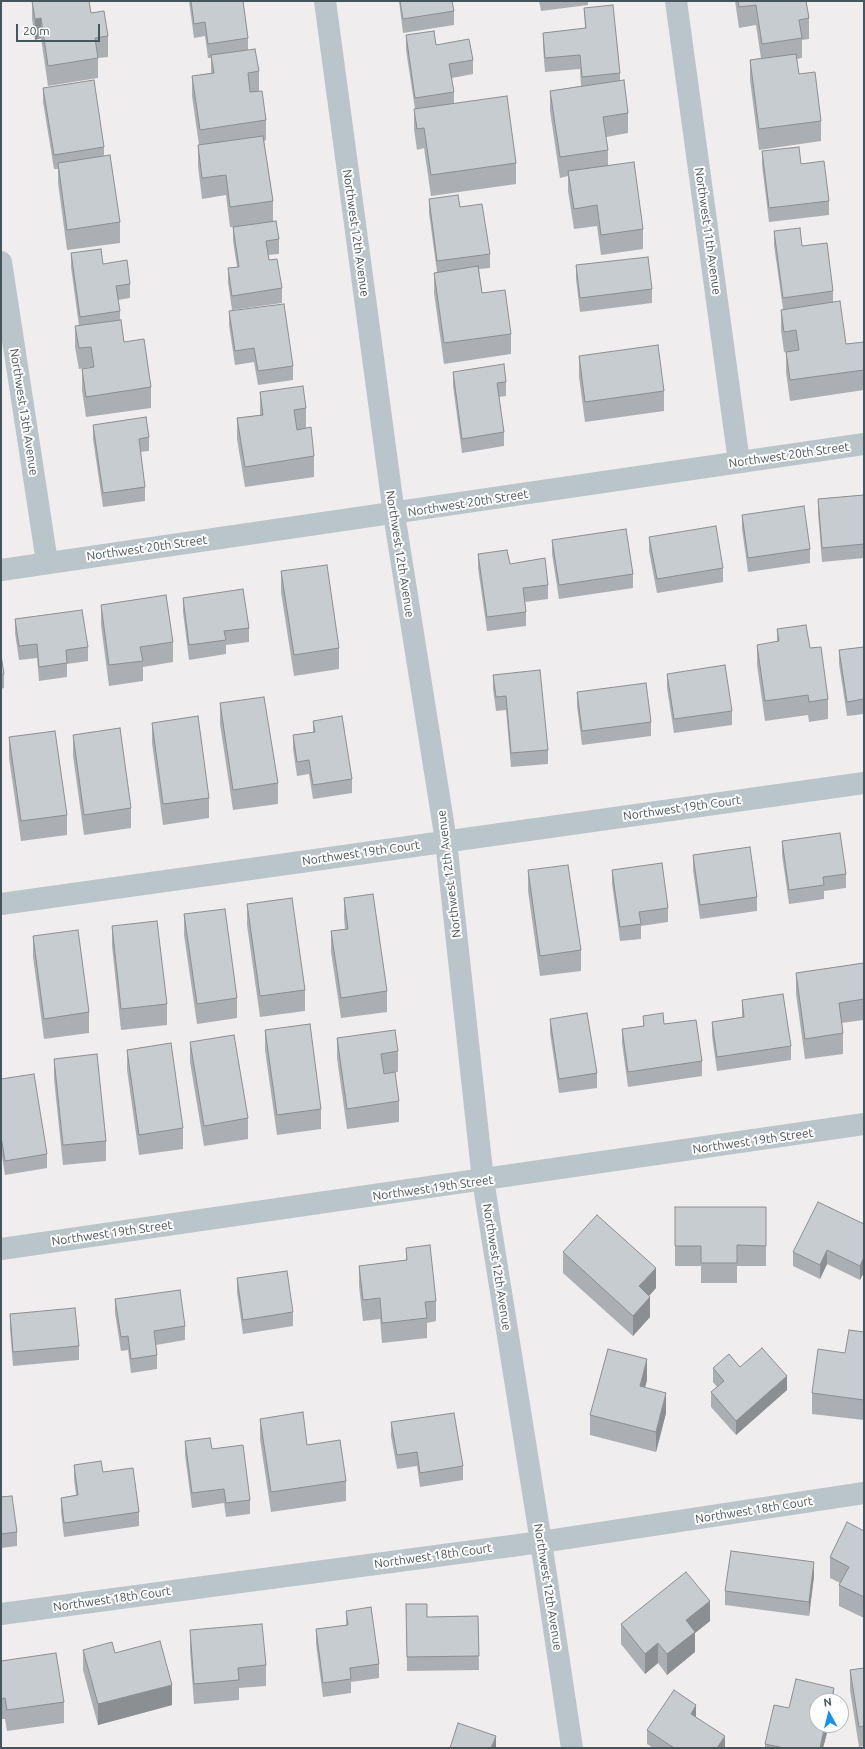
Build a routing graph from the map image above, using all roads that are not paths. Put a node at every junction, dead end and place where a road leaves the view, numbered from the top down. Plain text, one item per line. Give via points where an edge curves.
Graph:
1 (325, 1) edge
2 (676, 1) edge
3 (1, 262) edge
4 (864, 444) edge
5 (740, 462) junction
6 (394, 514) junction
7 (47, 562) junction
8 (1, 570) edge
9 (864, 783) edge
10 (446, 841) junction
11 (1, 904) edge
12 (864, 1124) edge
13 (482, 1180) junction
14 (1, 1249) edge
15 (864, 1493) edge
16 (541, 1542) junction
17 (1, 1614) edge
18 (572, 1748) edge

1 - 6 street, Northwest 12th Avenue
2 - 5 street, Northwest 11th Avenue
3 - 7 street, Northwest 13th Avenue
4 - 5 street, Northwest 20th Street
5 - 6 street, Northwest 20th Street
6 - 7 street, Northwest 20th Street
6 - 10 street, Northwest 12th Avenue
7 - 8 street, Northwest 20th Street
9 - 10 street, Northwest 19th Court
10 - 11 street, Northwest 19th Court
10 - 13 street, Northwest 12th Avenue
12 - 13 street, Northwest 19th Street
13 - 14 street, Northwest 19th Street
13 - 16 street, Northwest 12th Avenue
15 - 16 street, Northwest 18th Court
16 - 17 street, Northwest 18th Court
16 - 18 street, Northwest 12th Avenue

